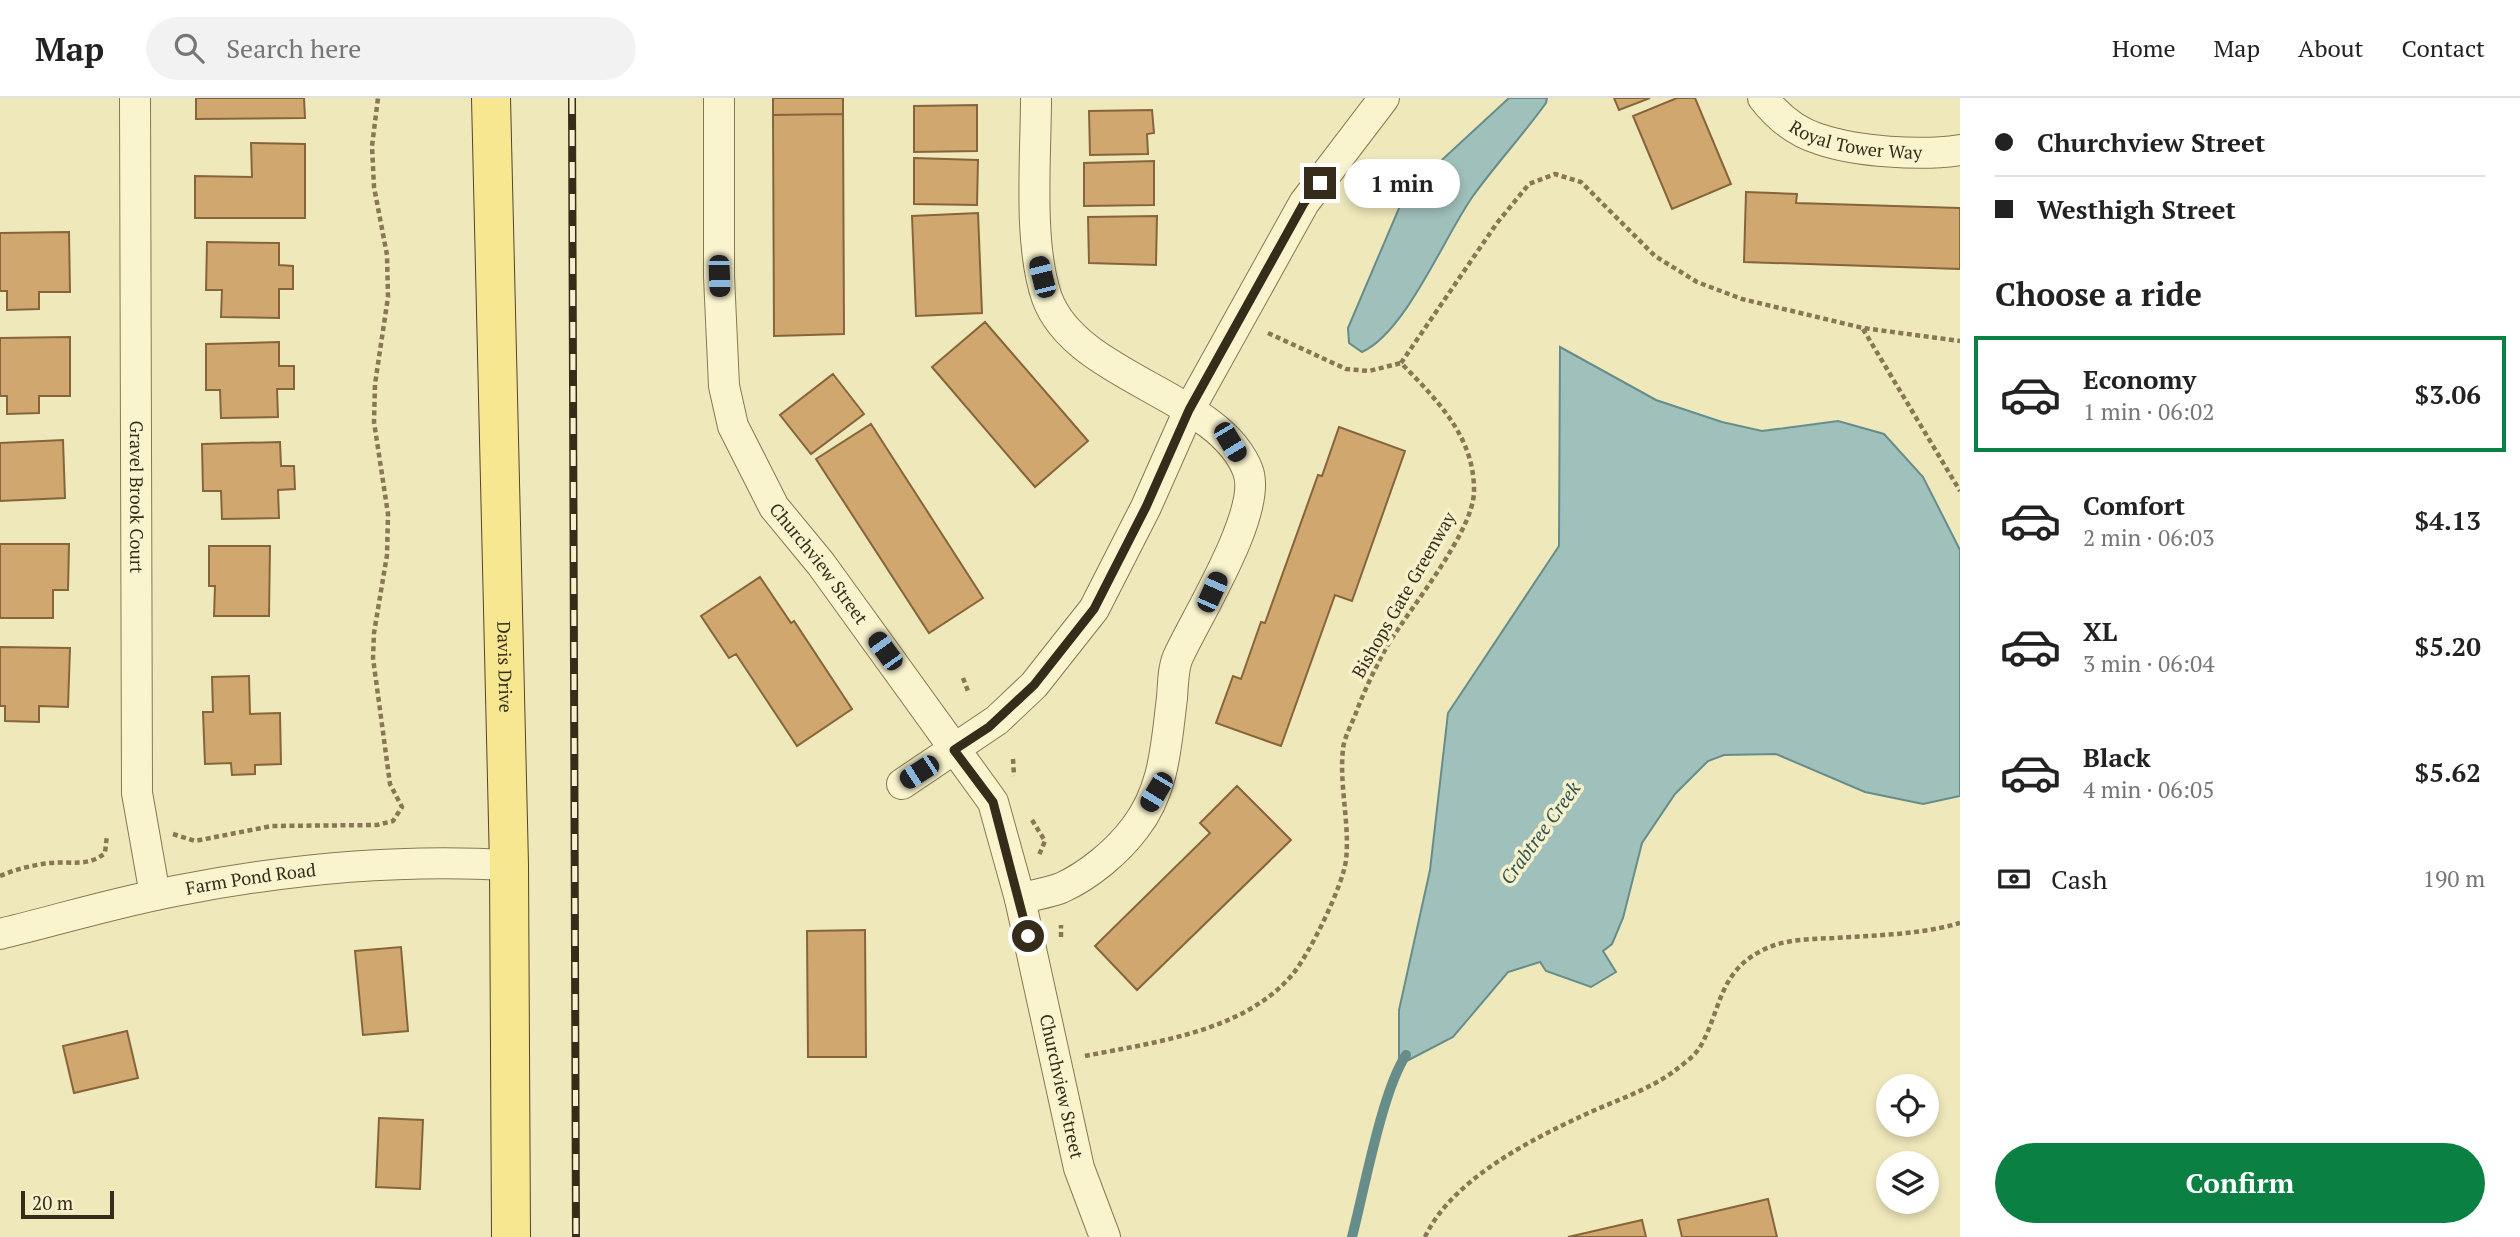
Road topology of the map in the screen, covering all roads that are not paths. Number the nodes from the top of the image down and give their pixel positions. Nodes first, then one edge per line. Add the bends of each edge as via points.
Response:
1 (135, 98) edge
2 (492, 98) edge
3 (719, 98) edge
4 (1036, 98) edge
5 (1384, 98) edge
6 (1763, 98) edge
7 (1960, 150) edge
8 (1189, 410) junction
9 (954, 750) junction
10 (902, 784) dead end
11 (509, 864) junction
12 (155, 895) junction
13 (1020, 899) junction
14 (0, 934) edge
15 (511, 1237) edge
16 (1105, 1237) edge

1 - 12 street, Gravel Brook Court via 138,793
2 - 11 main road, Davis Drive
3 - 9 street, Churchview Street via 719,276 724,386 733,426 774,507 821,564
4 - 8 street via 1037,255 1048,300 1070,336
5 - 8 street via 1304,203
6 - 7 street, Royal Tower Way via 1778,117 1818,139 1865,149
8 - 9 street via 1094,609 1034,685 989,727
8 - 13 street via 1230,442 1249,472 1248,511 1176,660 1166,759 1156,792 1135,828 1104,860 1062,888
9 - 10 street
9 - 13 street, Churchview Street via 993,802
11 - 12 street, Farm Pond Road via 362,868
11 - 15 main road, Davis Drive
12 - 14 street, Farm Pond Road
13 - 16 street, Churchview Street via 1079,1168

